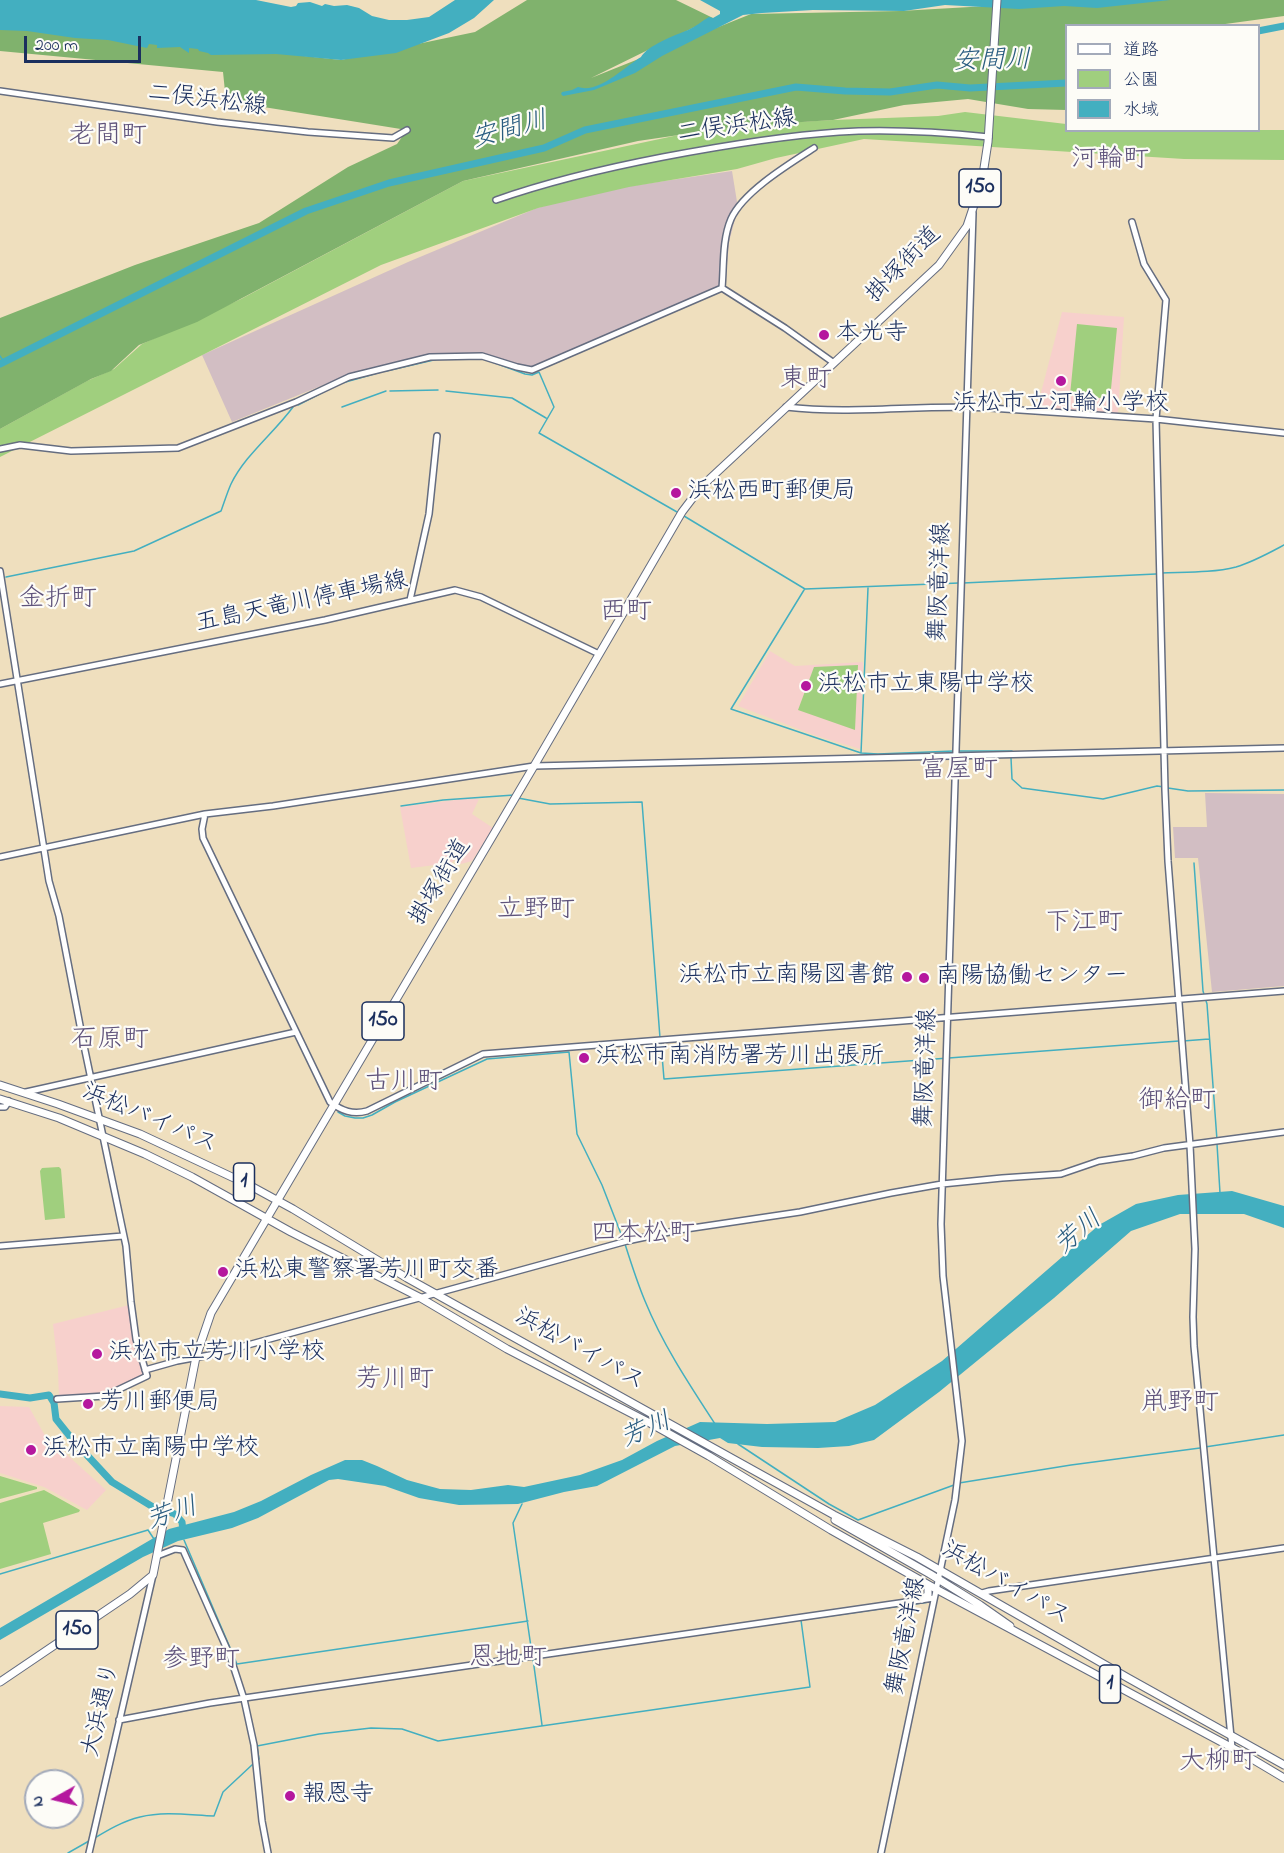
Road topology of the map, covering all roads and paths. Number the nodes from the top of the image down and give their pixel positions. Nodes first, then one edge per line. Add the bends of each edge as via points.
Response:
1 (997, 0) edge
2 (0, 91) edge
3 (408, 130) dead end
4 (989, 137) junction
5 (814, 148) dead end
6 (496, 200) dead end
7 (973, 211) junction
8 (1132, 222) dead end
9 (965, 229) junction
10 (971, 239) junction
11 (722, 288) junction
12 (834, 363) junction
13 (966, 406) junction
14 (786, 407) junction
15 (1156, 419) junction
16 (1284, 433) edge
17 (437, 436) dead end
18 (0, 449) edge
19 (0, 572) edge
20 (410, 600) junction
21 (599, 654) junction
22 (17, 680) junction
23 (0, 684) edge
24 (1284, 748) edge
25 (1164, 751) junction
26 (955, 756) junction
27 (534, 766) junction
28 (205, 814) junction
29 (43, 849) junction
30 (0, 857) edge
31 (1284, 991) edge
32 (1179, 999) junction
33 (947, 1017) junction
34 (297, 1032) junction
35 (90, 1078) junction
36 (0, 1085) edge
37 (25, 1092) junction
38 (0, 1099) edge
39 (9, 1101) junction
40 (333, 1105) junction
41 (0, 1107) edge
42 (99, 1119) junction
43 (1284, 1132) edge
44 (104, 1136) junction
45 (1190, 1145) junction
46 (942, 1184) junction
47 (277, 1201) junction
48 (267, 1218) junction
49 (123, 1236) junction
50 (0, 1246) edge
51 (435, 1293) junction
52 (418, 1297) junction
53 (196, 1357) junction
54 (145, 1370) junction
55 (57, 1399) dead end
56 (789, 1490) junction
57 (1284, 1548) edge
58 (157, 1555) junction
59 (1215, 1558) junction
60 (939, 1570) junction
61 (153, 1575) junction
62 (938, 1579) junction
63 (928, 1585) junction
64 (936, 1589) junction
65 (982, 1593) junction
66 (934, 1598) junction
67 (922, 1599) junction
68 (1018, 1634) junction
69 (0, 1682) edge
70 (244, 1698) junction
71 (119, 1720) junction
72 (1231, 1735) junction
73 (1232, 1748) junction
74 (1284, 1765) edge
75 (1284, 1778) edge
76 (89, 1853) edge
77 (268, 1853) edge
78 (881, 1853) edge

1 - 4 highway, 150
2 - 3 street, 二俣浜松線 via 285,130 393,138
4 - 6 street, 二俣浜松線 via 873,131 791,137 620,165
4 - 7 highway, 掛塚街道 / 150
5 - 11 street via 779,171 738,208 728,230
7 - 9 highway, 掛塚街道 / 150
7 - 10 street, 舞阪竜洋線
8 - 15 street via 1144,264 1166,300
9 - 10 street, 舞阪竜洋線
9 - 12 highway, 掛塚街道 / 150 via 939,265
10 - 13 street, 舞阪竜洋線
11 - 12 street
11 - 18 street via 532,370 482,356 430,357 349,377 178,448 71,451 20,445
12 - 14 highway, 掛塚街道 / 150
13 - 14 street via 854,411
13 - 15 street
13 - 26 street, 舞阪竜洋線
14 - 21 highway, 掛塚街道 / 150 via 701,488 681,513
15 - 16 street
15 - 25 street
17 - 20 street via 429,514
19 - 22 street
20 - 21 street, 五島天竜川停車場線 via 448,591 471,593
20 - 22 street, 五島天竜川停車場線
21 - 27 highway, 掛塚街道 / 150
22 - 23 street, 五島天竜川停車場線
22 - 29 street
24 - 25 street
25 - 26 street
25 - 32 street
26 - 27 street
26 - 33 street, 舞阪竜洋線
27 - 28 street
27 - 40 highway, 掛塚街道 / 150
28 - 29 street
28 - 34 street via 203,838
29 - 30 street
29 - 35 street
31 - 32 street
32 - 33 street
32 - 45 street
33 - 40 street via 483,1054 367,1111 348,1112
33 - 46 street, 舞阪竜洋線
34 - 35 street
34 - 40 street
35 - 37 street
35 - 42 street
36 - 37 highway, 浜松バイパス / 1
37 - 42 highway, 浜松バイパス / 1
38 - 39 highway, 浜松バイパス / 1
39 - 41 street
39 - 44 highway, 浜松バイパス / 1
40 - 47 highway, 掛塚街道 / 150
42 - 44 street
42 - 47 highway, 浜松バイパス / 1 via 192,1157
43 - 45 street
44 - 48 highway, 浜松バイパス / 1
44 - 49 street
45 - 46 street via 1099,1161 1061,1174
45 - 59 street via 1195,1249 1193,1317
46 - 51 street via 646,1237
46 - 60 street, 舞阪竜洋線 via 942,1258 962,1441 955,1500
47 - 48 highway, 掛塚街道 / 150
47 - 51 highway, 浜松バイパス / 1
48 - 52 highway, 浜松バイパス / 1
48 - 53 highway, 掛塚街道 / 150 via 211,1313
49 - 50 street
49 - 54 street via 135,1330
51 - 52 street
51 - 56 highway, 浜松バイパス / 1
52 - 53 street
52 - 63 highway, 浜松バイパス / 1 via 709,1456
53 - 54 street
53 - 58 highway, 掛塚街道 / 150
54 - 55 street via 147,1376 105,1396
56 - 60 highway, 浜松バイパス / 1
56 - 62 highway
57 - 59 street
58 - 61 highway, 掛塚街道 / 150
58 - 70 street via 183,1550 230,1656
59 - 65 street
59 - 72 street
60 - 62 street, 舞阪竜洋線
60 - 65 highway, 浜松バイパス / 1
61 - 69 highway, 150
61 - 71 street, 大浜通り
62 - 64 street, 舞阪竜洋線
62 - 68 highway, 1
63 - 64 highway, 浜松バイパス / 1
63 - 67 highway via 928,1595
64 - 66 street, 舞阪竜洋線
64 - 68 highway, 浜松バイパス / 1
65 - 72 highway, 浜松バイパス / 1
66 - 67 street
66 - 78 street, 舞阪竜洋線
67 - 70 street
68 - 73 highway, 浜松バイパス / 1
70 - 71 street
70 - 77 street
71 - 76 street, 大浜通り
72 - 73 street
72 - 74 highway, 浜松バイパス / 1
73 - 75 highway, 浜松バイパス / 1

